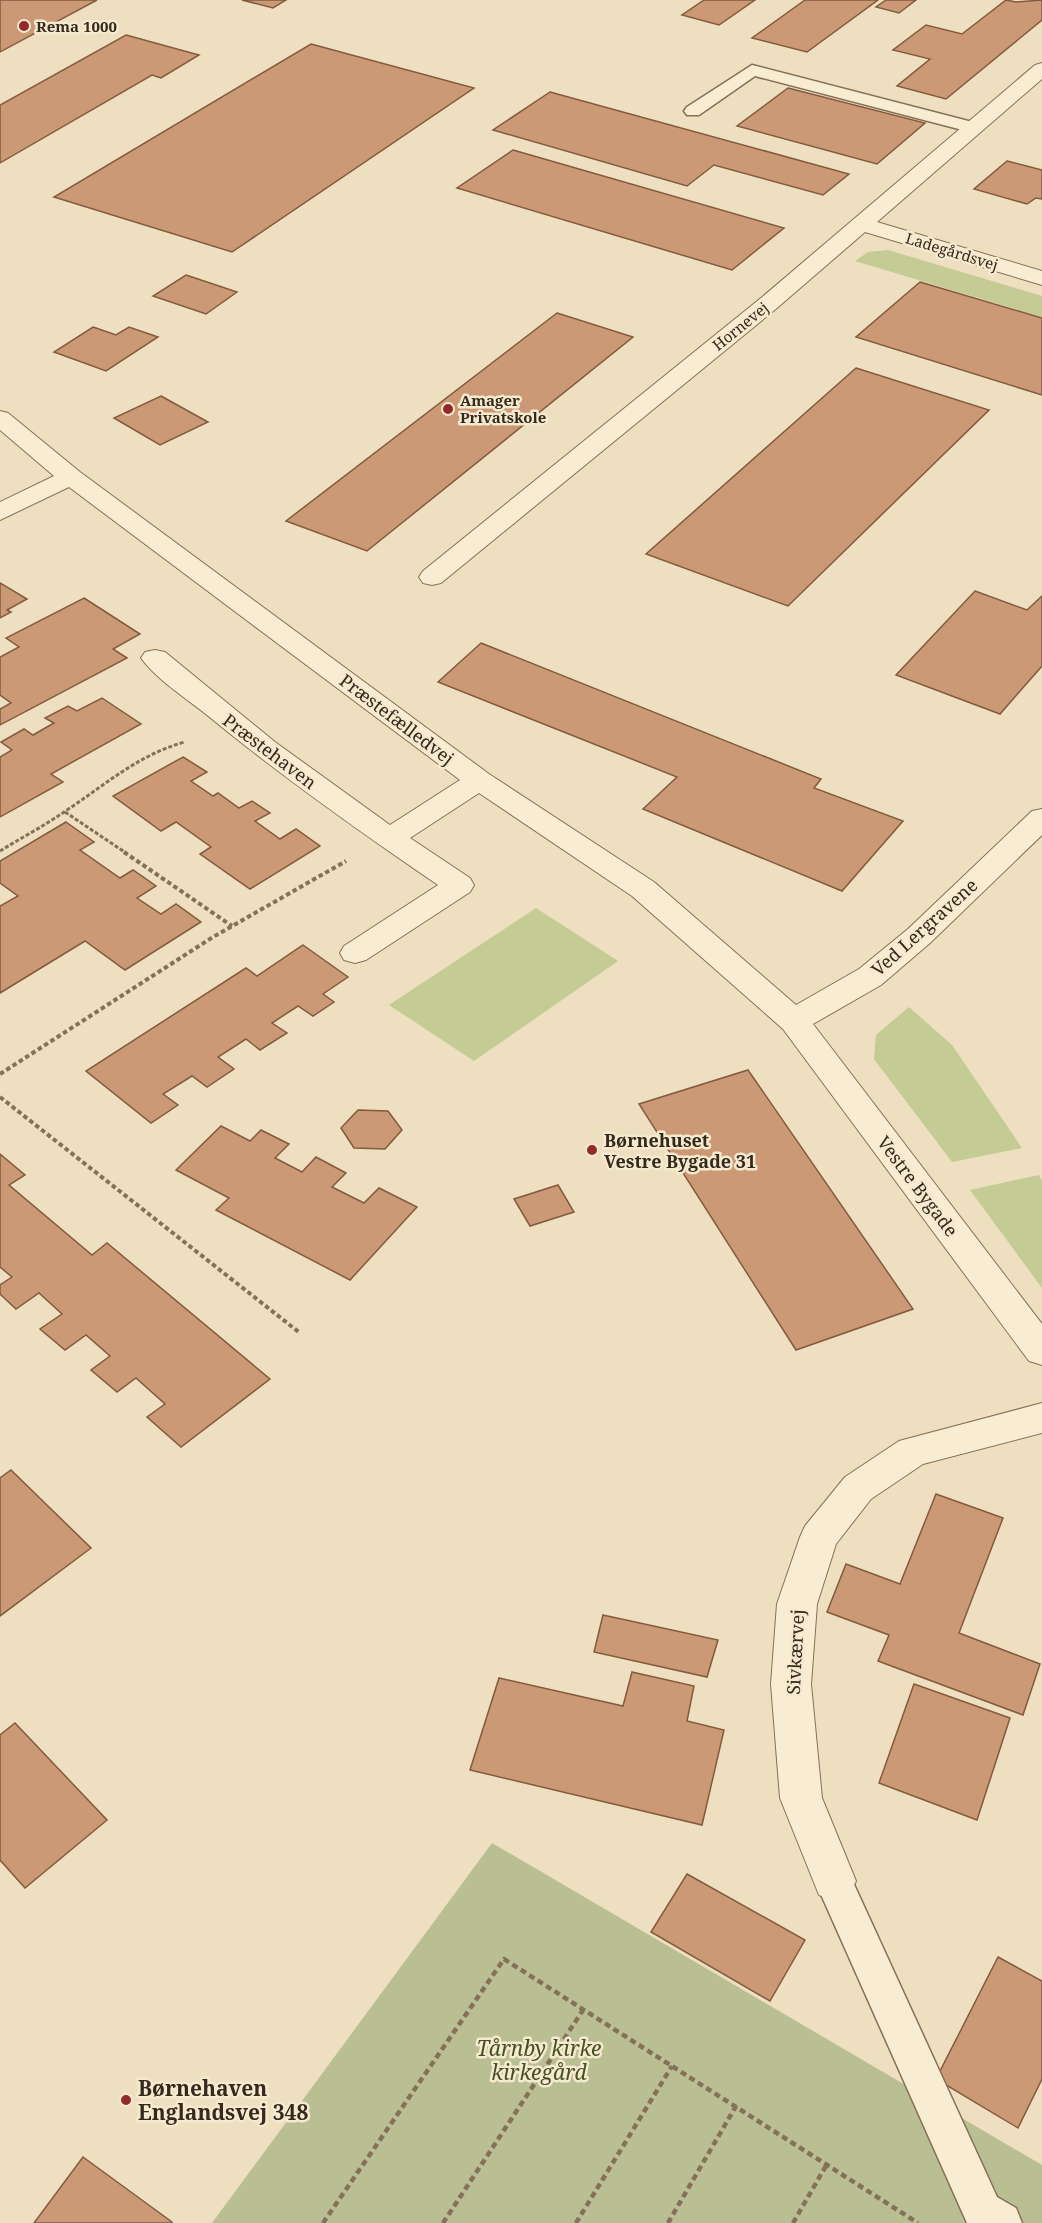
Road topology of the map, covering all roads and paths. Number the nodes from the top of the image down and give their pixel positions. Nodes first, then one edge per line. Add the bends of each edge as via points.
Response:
1 (1042, 69) edge
2 (693, 111) dead end
3 (974, 128) junction
4 (862, 225) junction
5 (1042, 278) edge
6 (0, 418) edge
7 (71, 477) junction
8 (0, 513) edge
9 (432, 577) dead end
10 (155, 658) dead end
11 (235, 727) junction
12 (479, 780) junction
13 (65, 812) junction
14 (1042, 818) edge
15 (389, 839) junction
16 (0, 851) edge
17 (232, 926) junction
18 (355, 952) dead end
19 (794, 1020) junction
20 (0, 1074) edge
21 (0, 1097) edge
22 (300, 1333) dead end
23 (1042, 1351) edge
24 (1042, 1418) edge
25 (834, 1881) joint
26 (583, 2010) junction
27 (672, 2066) junction
28 (736, 2106) junction
29 (826, 2164) junction
30 (322, 2223) edge
31 (443, 2223) edge
32 (576, 2223) edge
33 (668, 2223) edge
34 (793, 2223) edge
35 (918, 2223) edge
36 (1001, 2223) edge

1 - 3 street, Hornevej
2 - 3 lane via 752,70
3 - 4 street, Hornevej
4 - 5 street, Ladegårdsvej
4 - 9 street, Hornevej
6 - 7 street, Præstefælledvej
7 - 8 street
7 - 12 street, Præstefælledvej
10 - 11 street, Præstehaven
11 - 13 path via 168,747 105,781
11 - 15 street, Præstehaven
12 - 15 street
12 - 19 street, Præstefælledvej via 643,890
13 - 16 path
13 - 17 path
14 - 19 street, Ved Lergravene via 919,936 870,976
15 - 17 path via 303,883
15 - 18 street, Præstehaven via 459,885
17 - 20 path
19 - 23 street, Vestre Bygade
21 - 22 path
24 - 25 street, Sivkærvej via 912,1452 858,1488 819,1537 797,1604 791,1684 801,1798
25 - 36 lane via 983,2211
26 - 27 path
26 - 30 path via 504,1959
26 - 31 path
27 - 28 path
27 - 32 path
28 - 29 path
28 - 33 path
29 - 34 path
29 - 35 path

